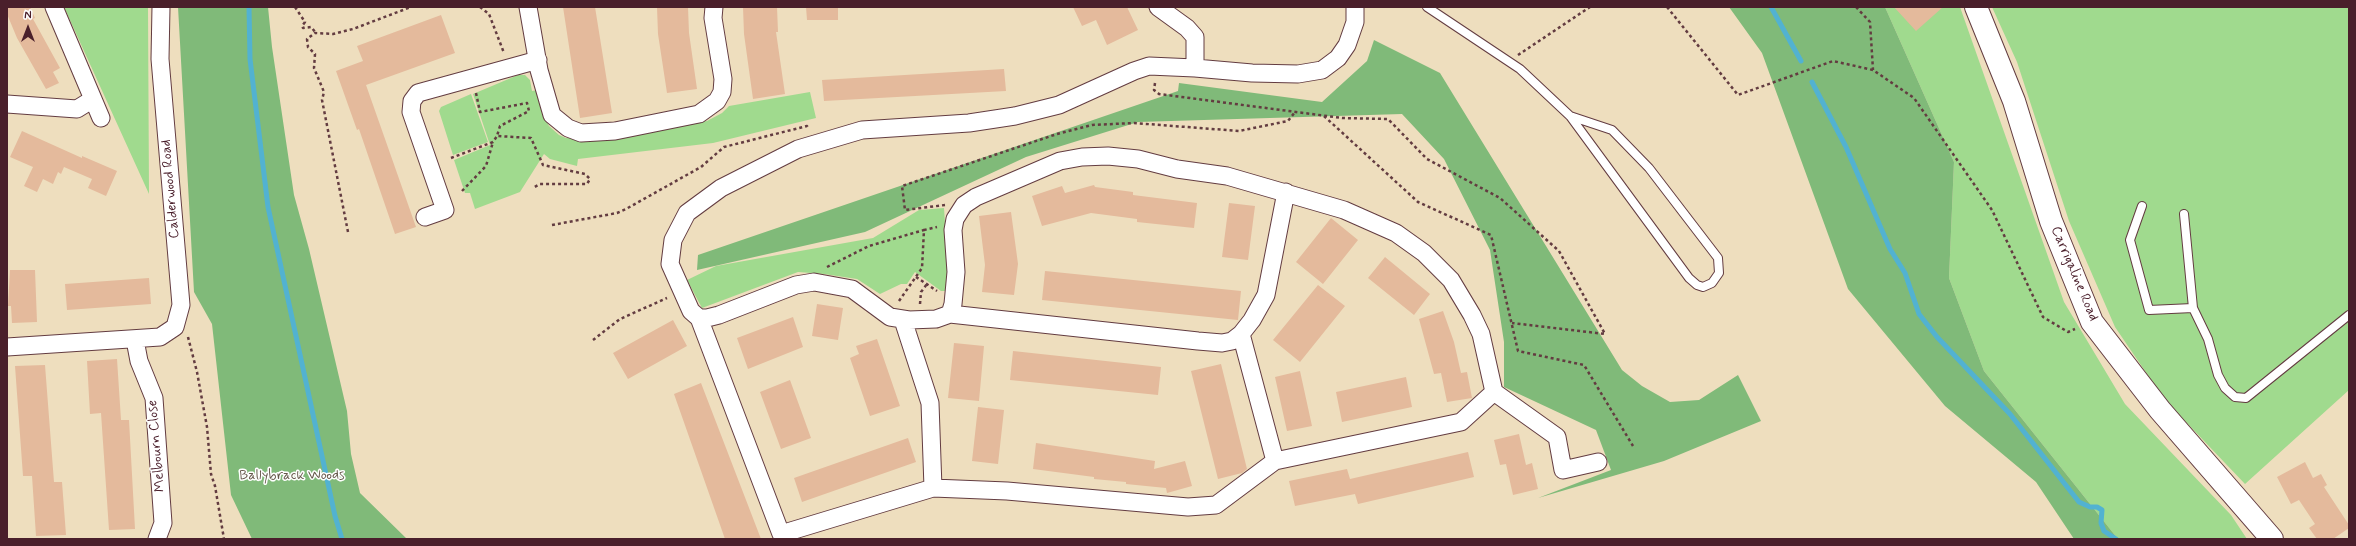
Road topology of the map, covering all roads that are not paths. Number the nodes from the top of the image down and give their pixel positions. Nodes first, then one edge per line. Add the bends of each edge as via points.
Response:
1 (54, 7) edge
2 (161, 7) edge
3 (528, 7) edge
4 (714, 7) edge
5 (1158, 7) edge
6 (1355, 7) edge
7 (1427, 7) edge
8 (1976, 7) edge
9 (538, 60) junction
10 (1195, 68) junction
11 (93, 99) junction
12 (7, 104) edge
13 (1570, 116) junction
14 (101, 118) dead end
15 (1286, 192) junction
16 (2142, 206) dead end
17 (2184, 214) dead end
18 (425, 217) dead end
19 (2193, 308) junction
20 (899, 314) junction
21 (950, 314) junction
22 (2349, 315) edge
23 (699, 318) junction
24 (1241, 334) junction
25 (135, 340) junction
26 (7, 347) edge
27 (1494, 392) junction
28 (1275, 461) junction
29 (1598, 462) dead end
30 (933, 488) junction
31 (157, 539) edge
32 (2272, 539) edge

1 - 11 street
2 - 25 street, Calderwood Road via 160,59 181,305 175,327 160,337
3 - 9 street
4 - 9 street via 713,18 723,79 722,92 717,101 699,114 615,131 581,133 568,128 552,115
5 - 10 street via 1195,37
6 - 10 street via 1355,22 1347,45 1338,58 1322,70 1298,74
7 - 13 lane via 1520,69
8 - 32 main road, Carrigaline Road via 2014,101 2051,221 2092,322 2160,410
9 - 18 street via 418,93 412,101 411,112 445,210
10 - 23 street via 1149,66 1059,105 1015,116 969,123 862,130 798,149 721,188 687,213 673,240 670,264 691,311
11 - 12 street via 77,109
11 - 14 street
13 - 13 lane via 1689,278 1704,287 1712,283 1718,273 1718,258 1649,168 1612,130
15 - 21 street via 1227,176 1177,169 1138,158 1082,157 1060,161 976,197 958,213 953,230 956,272
15 - 24 street via 1266,295 1260,309
15 - 27 street via 1344,210 1396,233 1424,253 1451,280 1472,315 1481,334
16 - 19 lane via 2130,240 2149,310
17 - 19 lane
19 - 22 lane via 2204,328 2218,375 2225,388 2236,397 2246,398
20 - 21 street via 936,319
20 - 23 street via 890,316 852,289 814,282 796,285 719,315
20 - 30 street via 930,403
21 - 24 street via 1222,343 1232,341
23 - 30 street via 781,534
24 - 28 street
25 - 26 street
25 - 31 street, Melbourn Close via 139,361 154,398 163,523
27 - 28 street via 1461,422
27 - 29 street via 1557,437 1563,470
28 - 30 street via 1216,505 1188,507 1007,491

